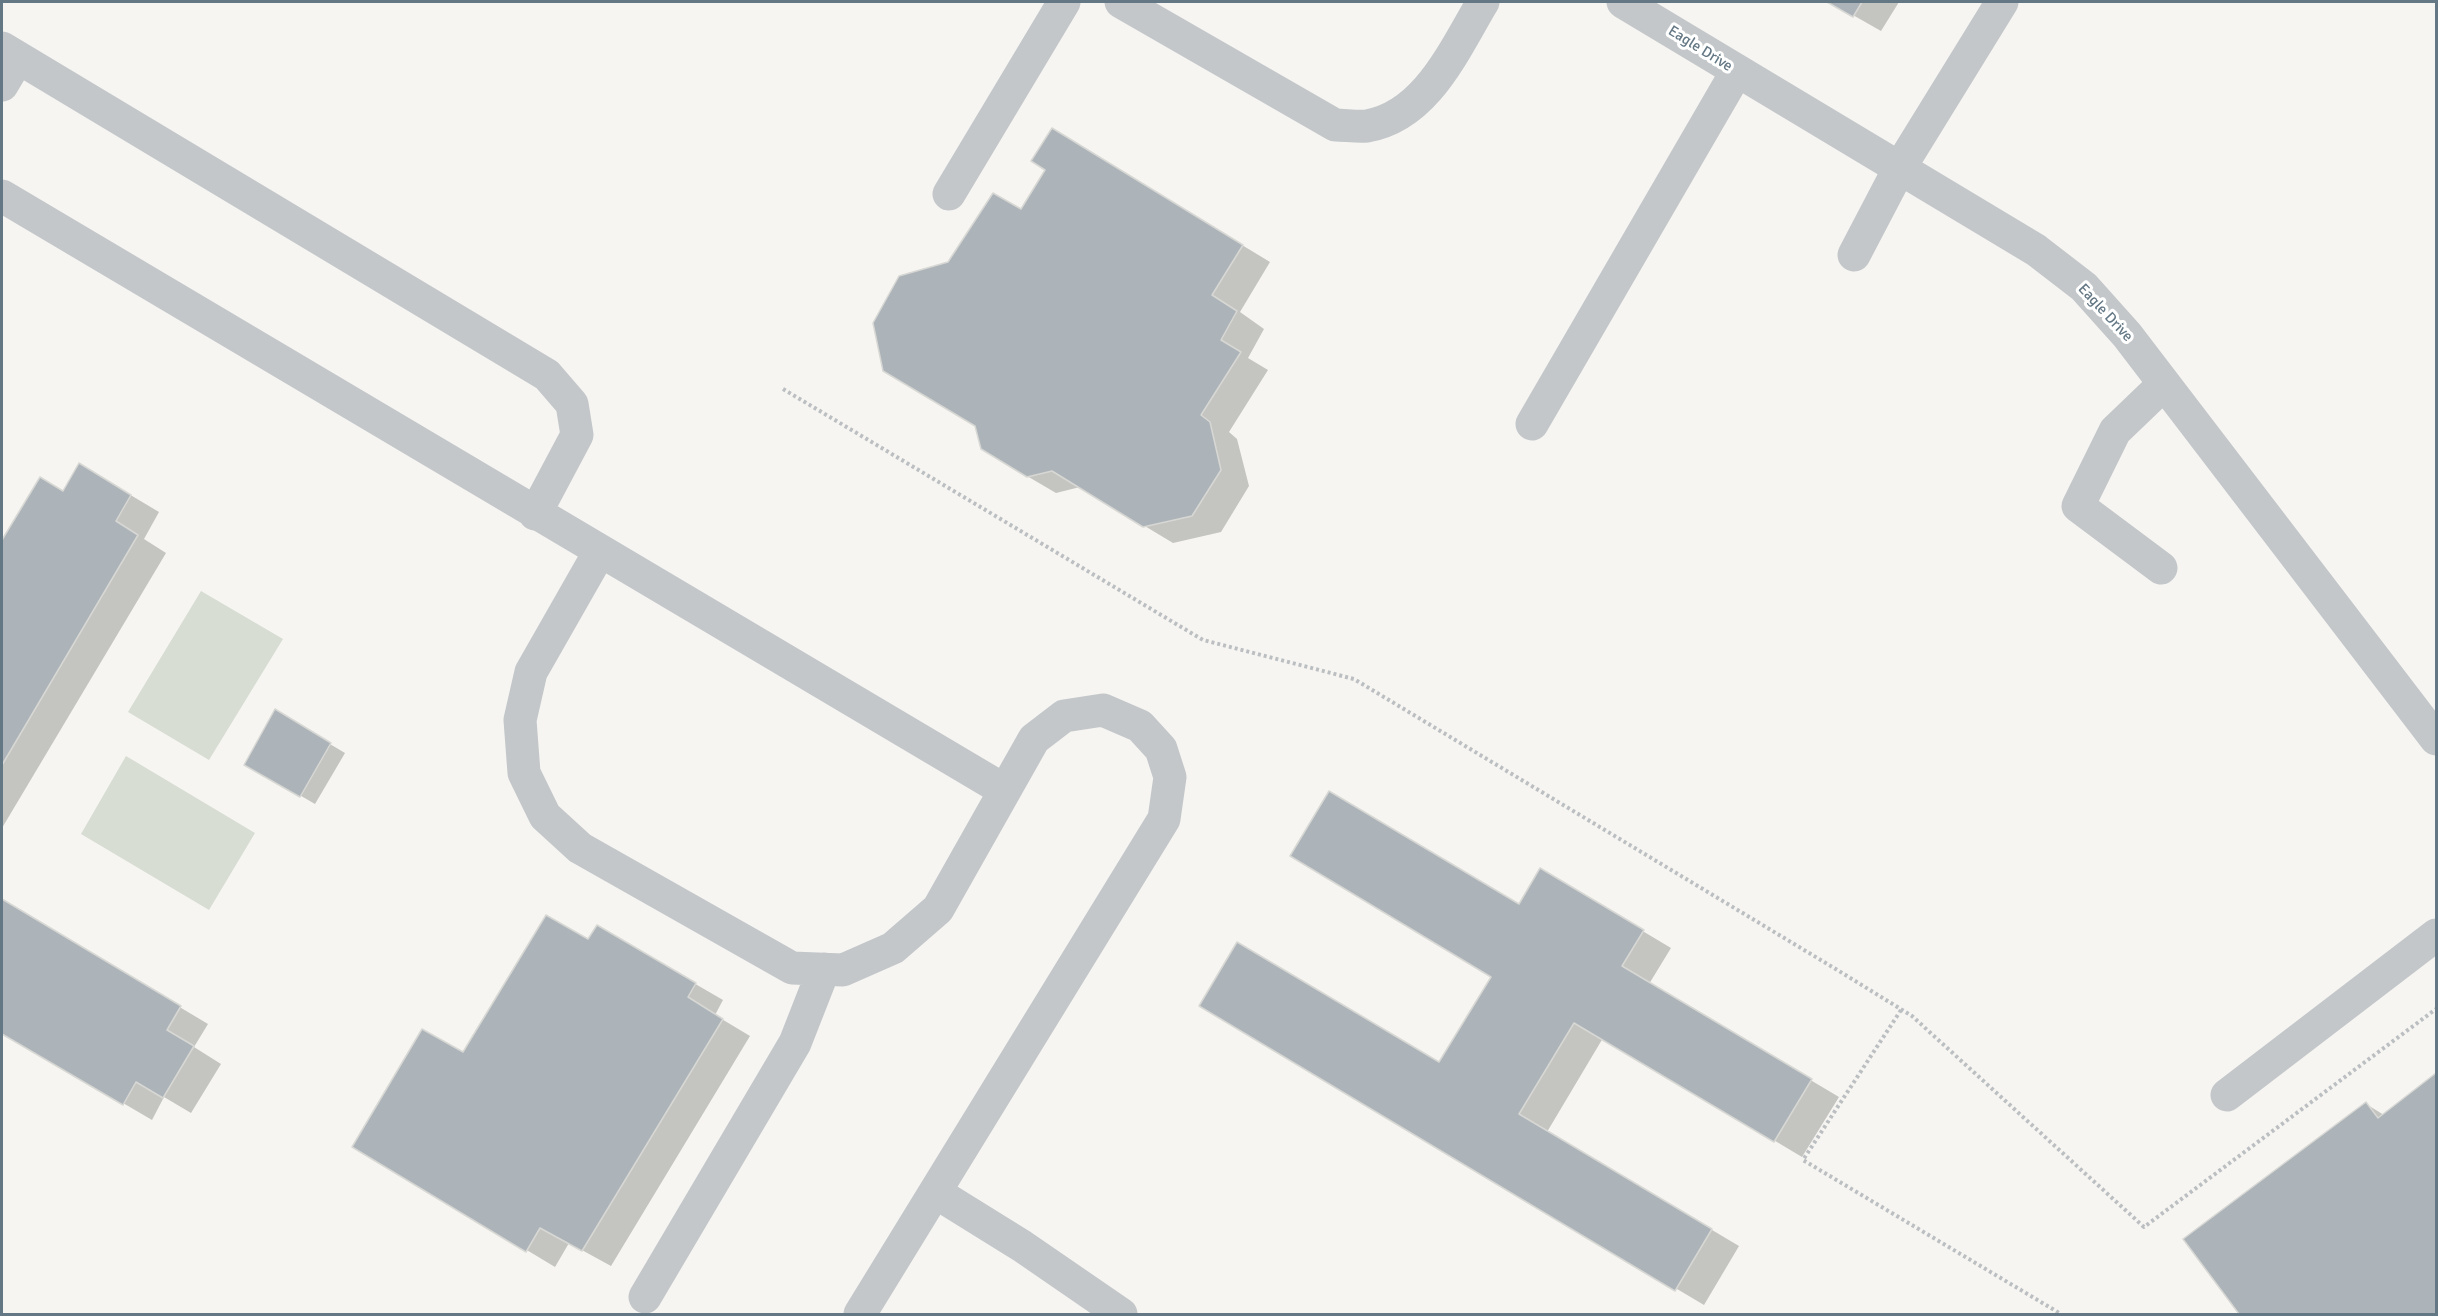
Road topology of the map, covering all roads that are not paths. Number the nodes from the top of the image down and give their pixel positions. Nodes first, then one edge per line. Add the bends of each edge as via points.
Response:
1 (1064, 2) edge
2 (1483, 2) edge
3 (1623, 2) edge
4 (2002, 2) edge
5 (1136, 5) edge
6 (7, 64) edge
7 (1737, 71) junction
8 (1899, 169) junction
9 (949, 194) dead end
10 (2, 196) edge
11 (1854, 255) dead end
12 (2164, 384) junction
13 (1532, 424) dead end
14 (535, 513) junction
15 (600, 551) junction
16 (2161, 568) dead end
17 (2436, 739) edge
18 (1004, 790) junction
19 (2436, 935) edge
20 (824, 969) junction
21 (2227, 1095) dead end
22 (935, 1192) junction
23 (645, 1297) dead end
24 (860, 1314) edge
25 (1121, 1314) edge

1 - 9 street
2 - 5 street via 1423,96 1399,114 1367,126 1335,125
3 - 7 street, Eagle Drive
4 - 8 street
6 - 14 street via 547,375 572,404 577,435
7 - 8 street, Eagle Drive
7 - 13 street
8 - 11 street
8 - 12 street, Eagle Drive via 2036,250 2084,287
10 - 14 street
12 - 16 street via 2115,431 2078,506
12 - 17 street, Eagle Drive
14 - 15 street
15 - 18 street
15 - 20 street via 531,672 520,720 524,773 545,816 580,848 792,968
18 - 20 street via 938,909 893,948 843,970
18 - 22 street via 1034,739 1064,716 1103,710 1140,726 1161,749 1170,777 1164,819
19 - 21 street
20 - 23 street via 795,1042
22 - 24 street
22 - 25 street

